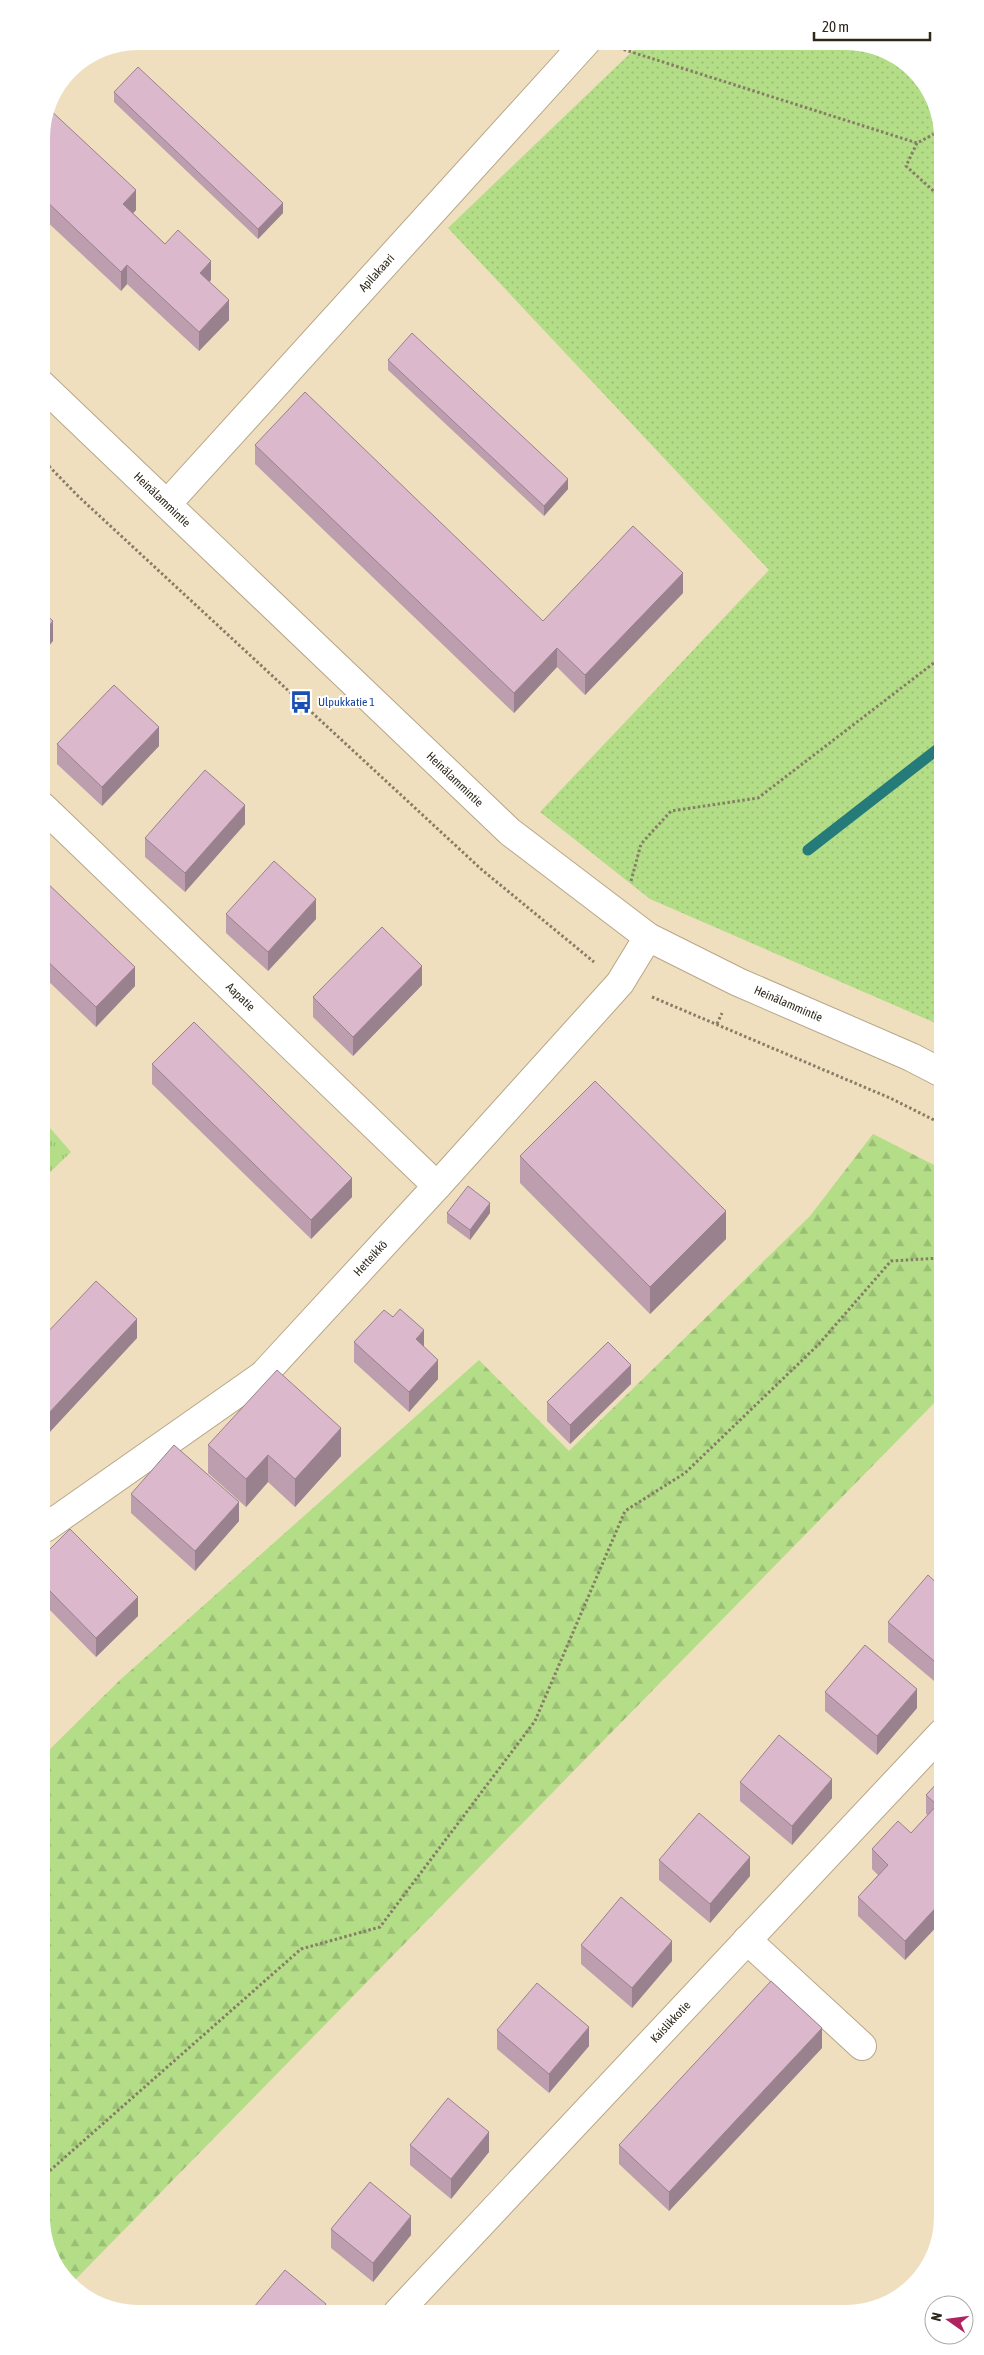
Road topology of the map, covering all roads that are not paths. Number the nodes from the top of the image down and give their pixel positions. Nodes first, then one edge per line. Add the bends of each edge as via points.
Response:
1 (579, 50) edge
2 (50, 393) edge
3 (167, 504) junction
4 (50, 814) edge
5 (648, 937) junction
6 (934, 1069) edge
7 (438, 1186) junction
8 (50, 1524) edge
9 (934, 1741) edge
10 (747, 1940) junction
11 (862, 2046) dead end
12 (405, 2305) edge

1 - 3 street, Apilakaari
2 - 3 street, Heinälammintie
3 - 5 street, Heinälammintie via 510,832
4 - 7 street, Aapatie
5 - 6 street, Heinälammintie via 738,982
5 - 7 street, Hetteikkö via 620,983
7 - 8 street, Hetteikkö via 263,1375
9 - 10 street, Kaislikkotie
10 - 11 street
10 - 12 street, Kaislikkotie

